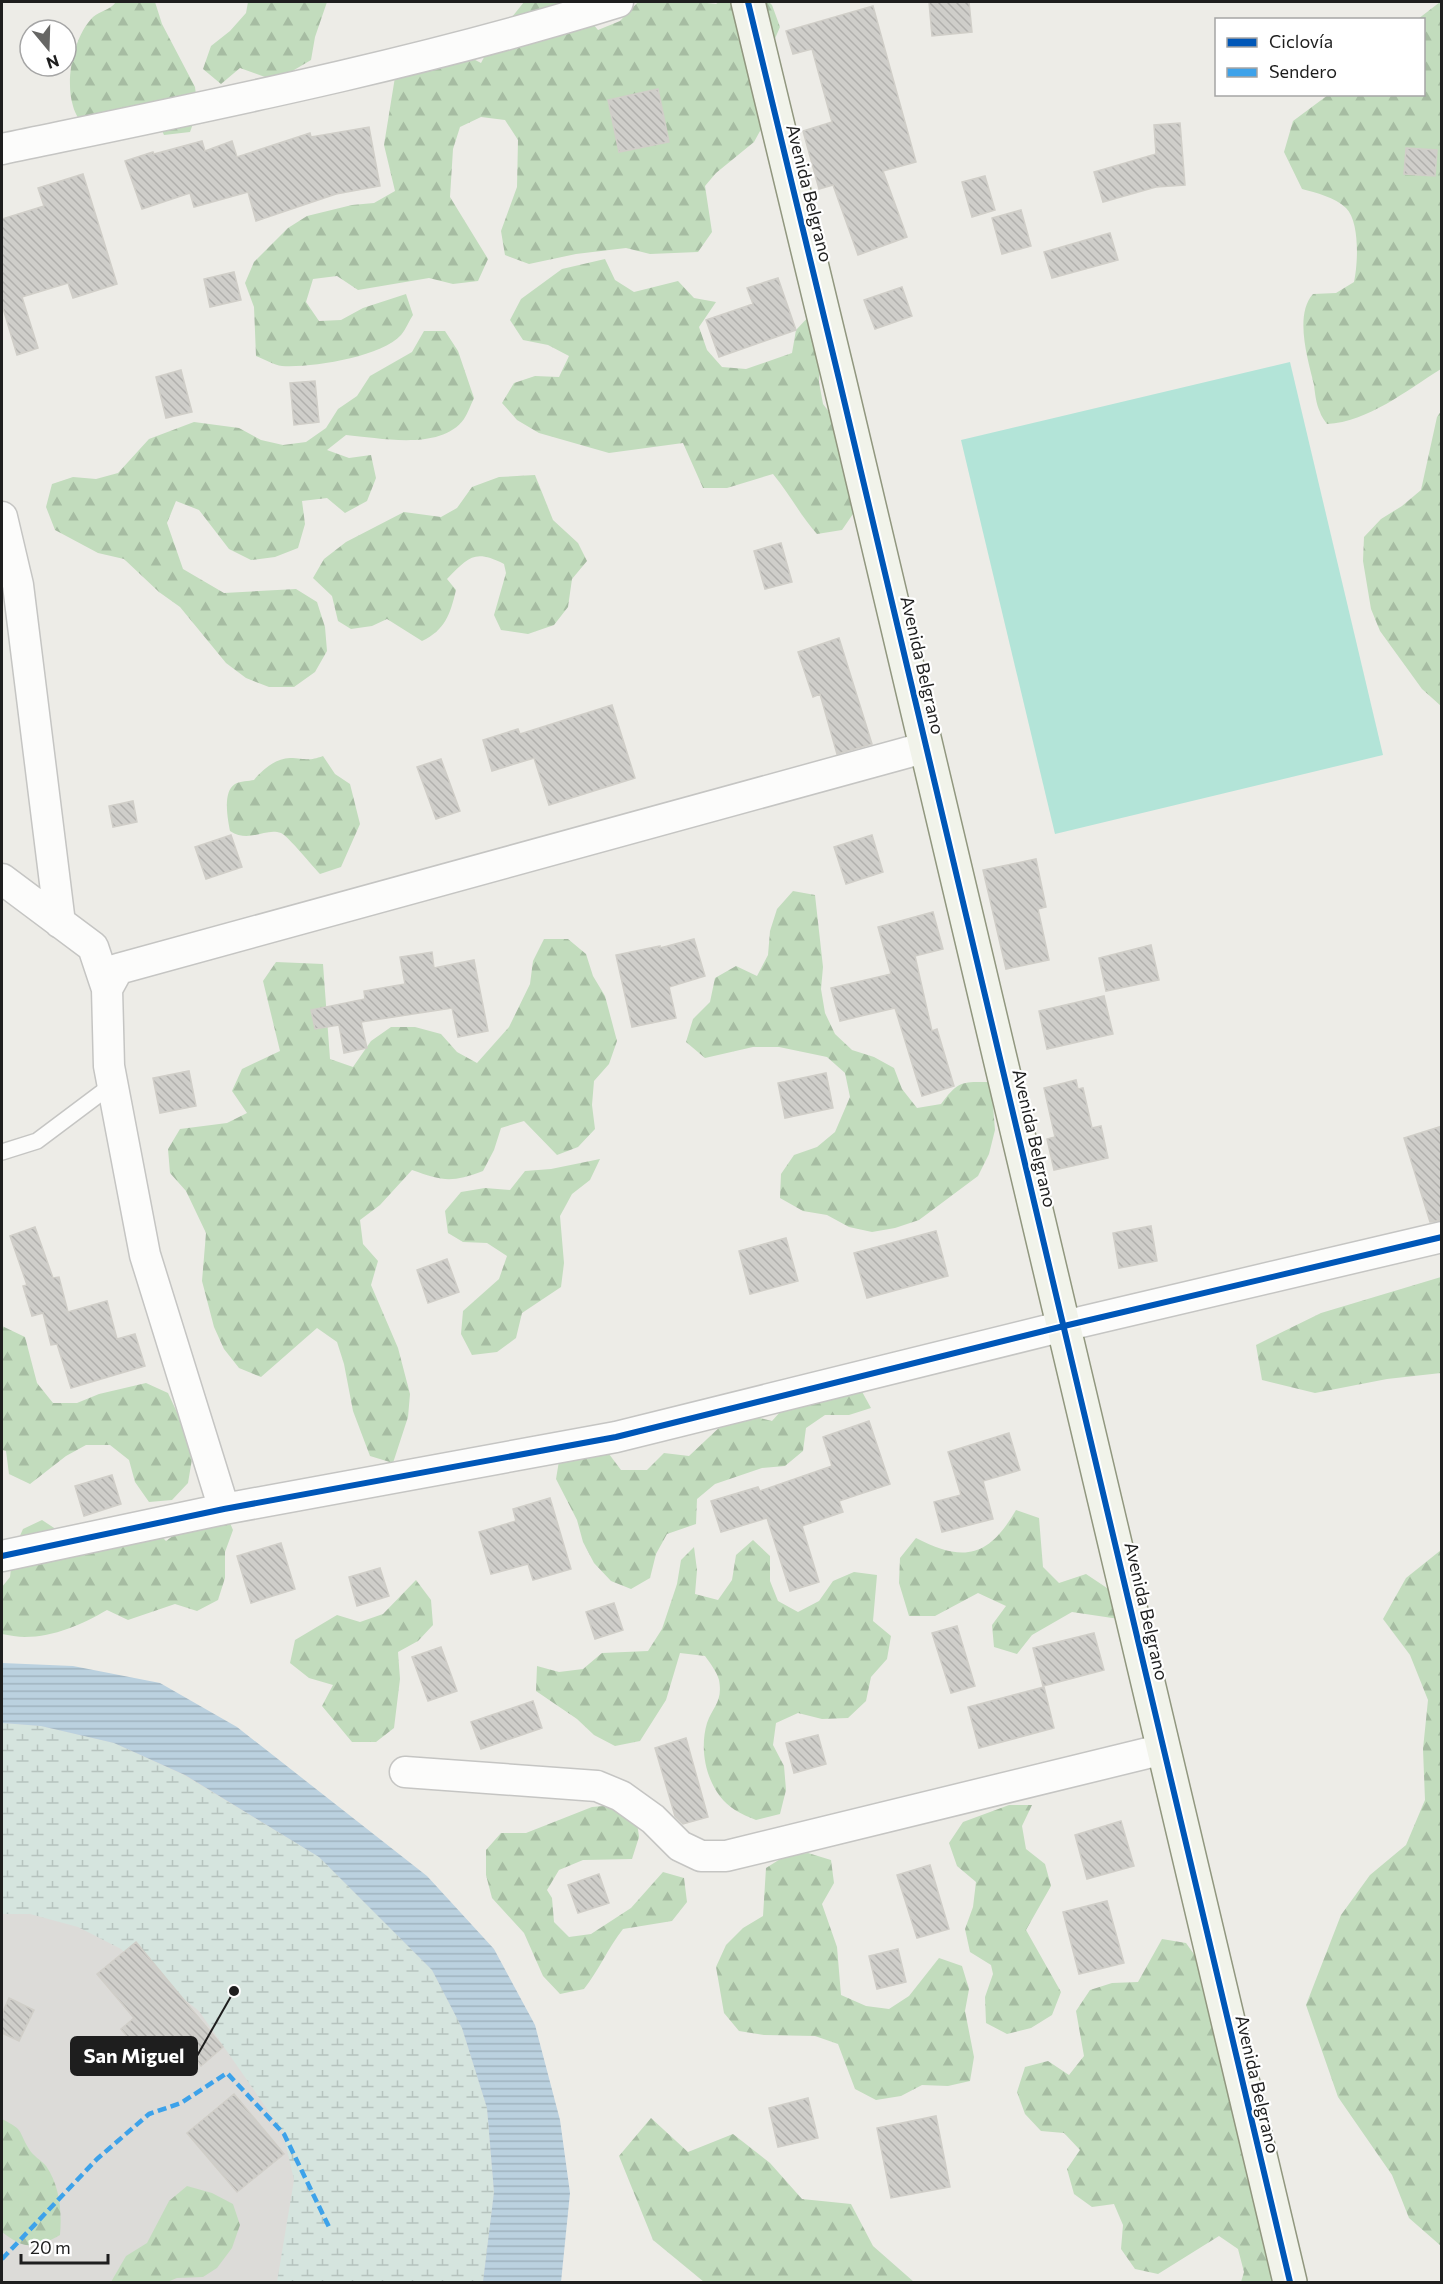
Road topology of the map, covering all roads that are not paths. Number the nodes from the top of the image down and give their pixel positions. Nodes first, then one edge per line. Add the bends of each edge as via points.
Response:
1 (618, 2) edge
2 (748, 2) edge
3 (2, 149) edge
4 (2, 517) edge
5 (927, 747) junction
6 (2, 879) edge
7 (60, 923) junction
8 (107, 989) junction
9 (112, 1084) junction
10 (2, 1152) edge
11 (1442, 1237) edge
12 (1064, 1326) junction
13 (224, 1509) junction
14 (2, 1556) edge
15 (1164, 1749) junction
16 (405, 1772) dead end
17 (1290, 2283) edge

1 - 3 street via 551,23 299,87
2 - 5 street, Avenida Belgrano
4 - 7 street via 18,585
5 - 8 street via 118,969
5 - 12 street, Avenida Belgrano
6 - 7 street
7 - 8 street via 93,947
8 - 9 street
9 - 10 lane via 37,1141
9 - 13 street via 145,1255
11 - 12 street
12 - 13 street via 616,1437
12 - 15 street, Avenida Belgrano
13 - 14 street
15 - 16 street via 726,1856 701,1856 680,1846 621,1796 597,1786
15 - 17 street, Avenida Belgrano

